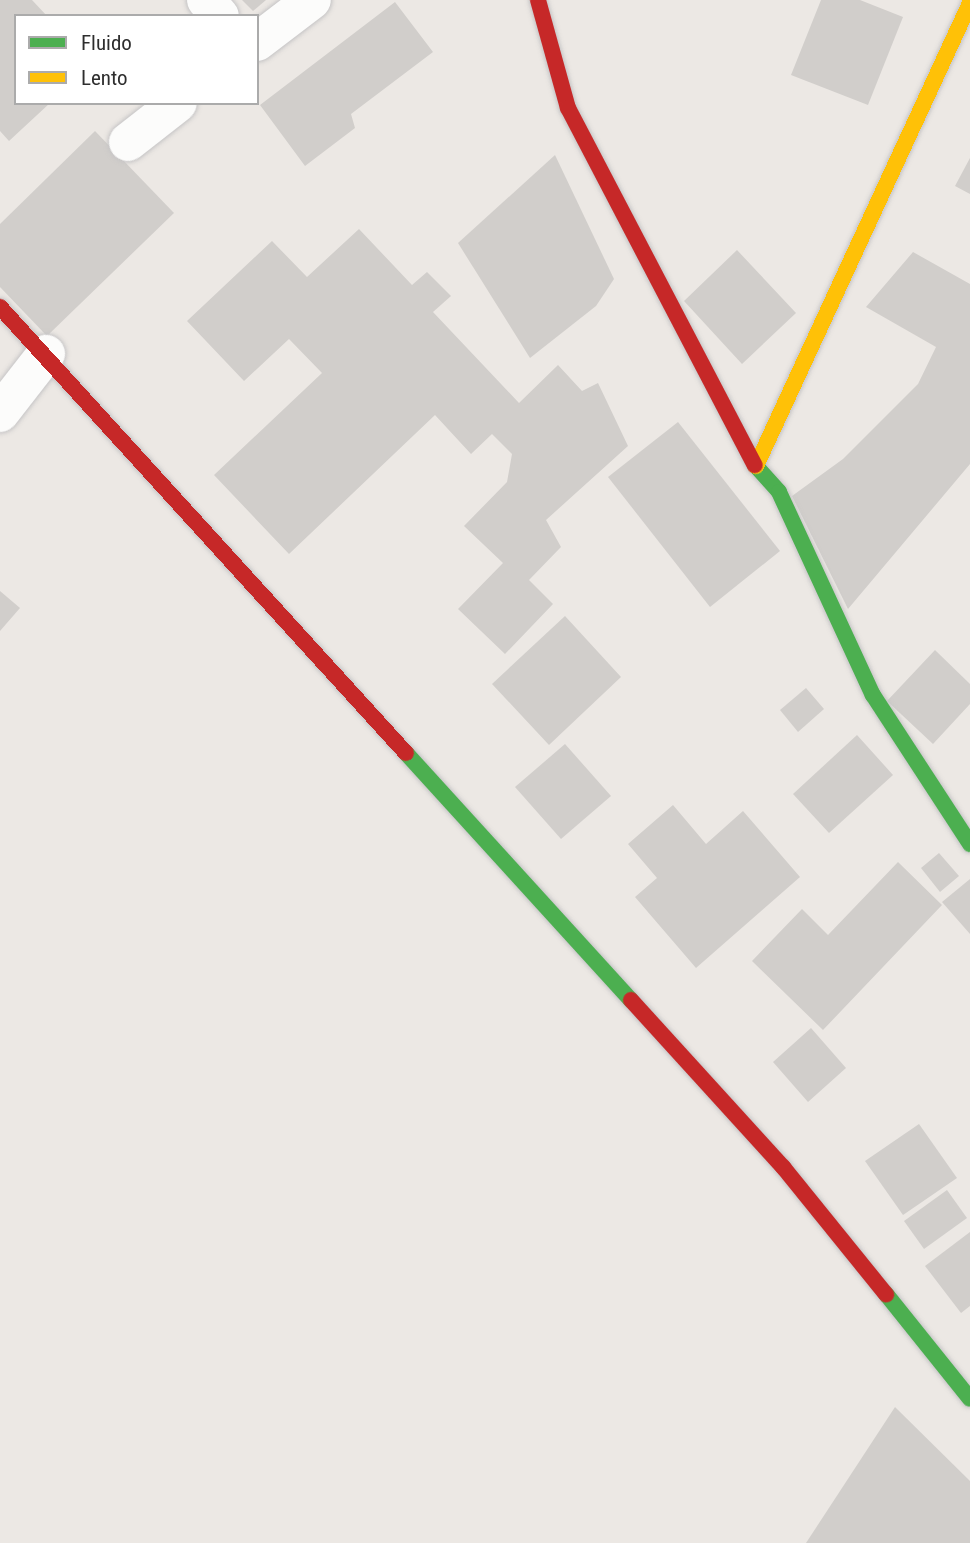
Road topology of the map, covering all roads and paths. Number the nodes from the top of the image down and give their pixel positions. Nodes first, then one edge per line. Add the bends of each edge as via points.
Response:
1 (206, 0) edge
2 (312, 0) edge
3 (538, 0) edge
4 (970, 3) edge
5 (218, 14) edge
6 (259, 40) edge
7 (175, 105) edge
8 (128, 142) dead end
9 (0, 307) edge
10 (46, 354) junction
11 (0, 413) edge
12 (756, 466) junction
13 (970, 844) edge
14 (970, 1399) edge

1 - 5 street
2 - 6 street
3 - 12 street via 568,107
4 - 12 street
7 - 8 street
9 - 10 street
10 - 11 street
10 - 14 street via 783,1167
12 - 13 street via 779,492 873,695

